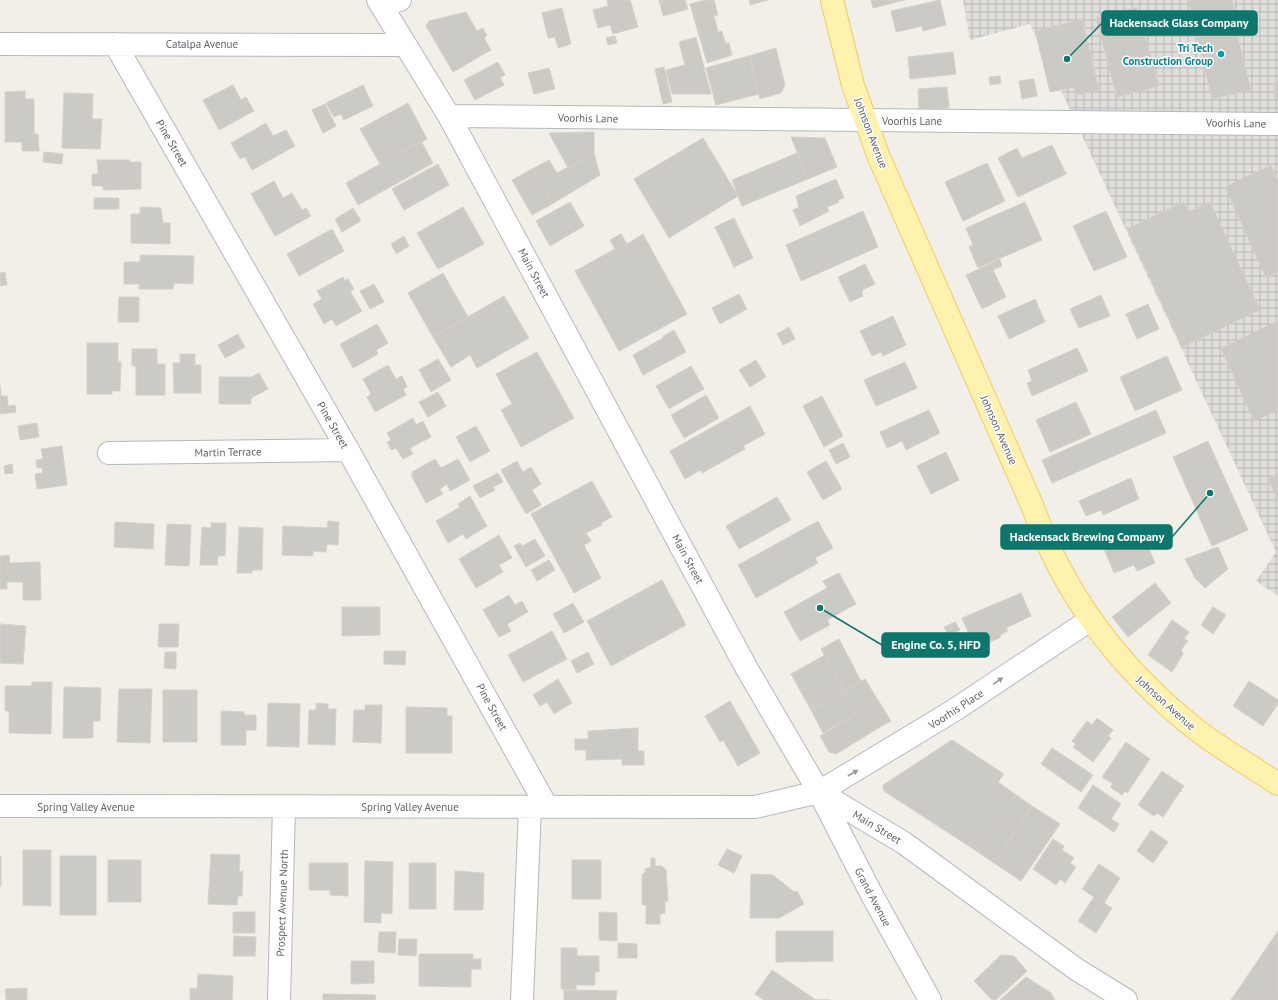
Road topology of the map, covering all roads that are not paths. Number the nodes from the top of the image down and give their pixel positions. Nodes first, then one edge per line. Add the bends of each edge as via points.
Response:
1 (832, 0) edge
2 (386, 2) edge
3 (0, 44) edge
4 (115, 44) junction
5 (404, 45) junction
6 (450, 116) junction
7 (866, 120) junction
8 (1278, 124) edge
9 (348, 450) junction
10 (109, 454) dead end
11 (1090, 620) junction
12 (1278, 784) edge
13 (819, 792) junction
14 (0, 806) edge
15 (284, 807) junction
16 (539, 807) junction
17 (279, 1000) edge
18 (522, 1000) edge
19 (930, 1000) edge
20 (1126, 1000) edge

1 - 7 main road, Johnson Avenue via 853,85
2 - 5 street, Main Street
3 - 4 street, Catalpa Avenue
4 - 5 street, Catalpa Avenue
4 - 9 street, Pine Street
5 - 6 street, Main Street
6 - 7 street, Voorhis Lane
6 - 13 street, Main Street via 747,669
7 - 8 street, Voorhis Lane
7 - 11 main road, Johnson Avenue via 878,155 1043,535 1064,579
9 - 10 street, Martin Terrace
9 - 16 street, Pine Street
11 - 12 main road, Johnson Avenue via 1123,662 1157,697 1194,728
13 -> 11 street, Voorhis Place via 953,711
13 - 16 street, Spring Valley Avenue via 755,808
13 - 19 street, Grand Avenue
13 - 20 street, Main Street via 904,843 1076,969
14 - 15 street, Spring Valley Avenue
15 - 16 street, Spring Valley Avenue
15 - 17 street, Prospect Avenue North
16 - 18 street

